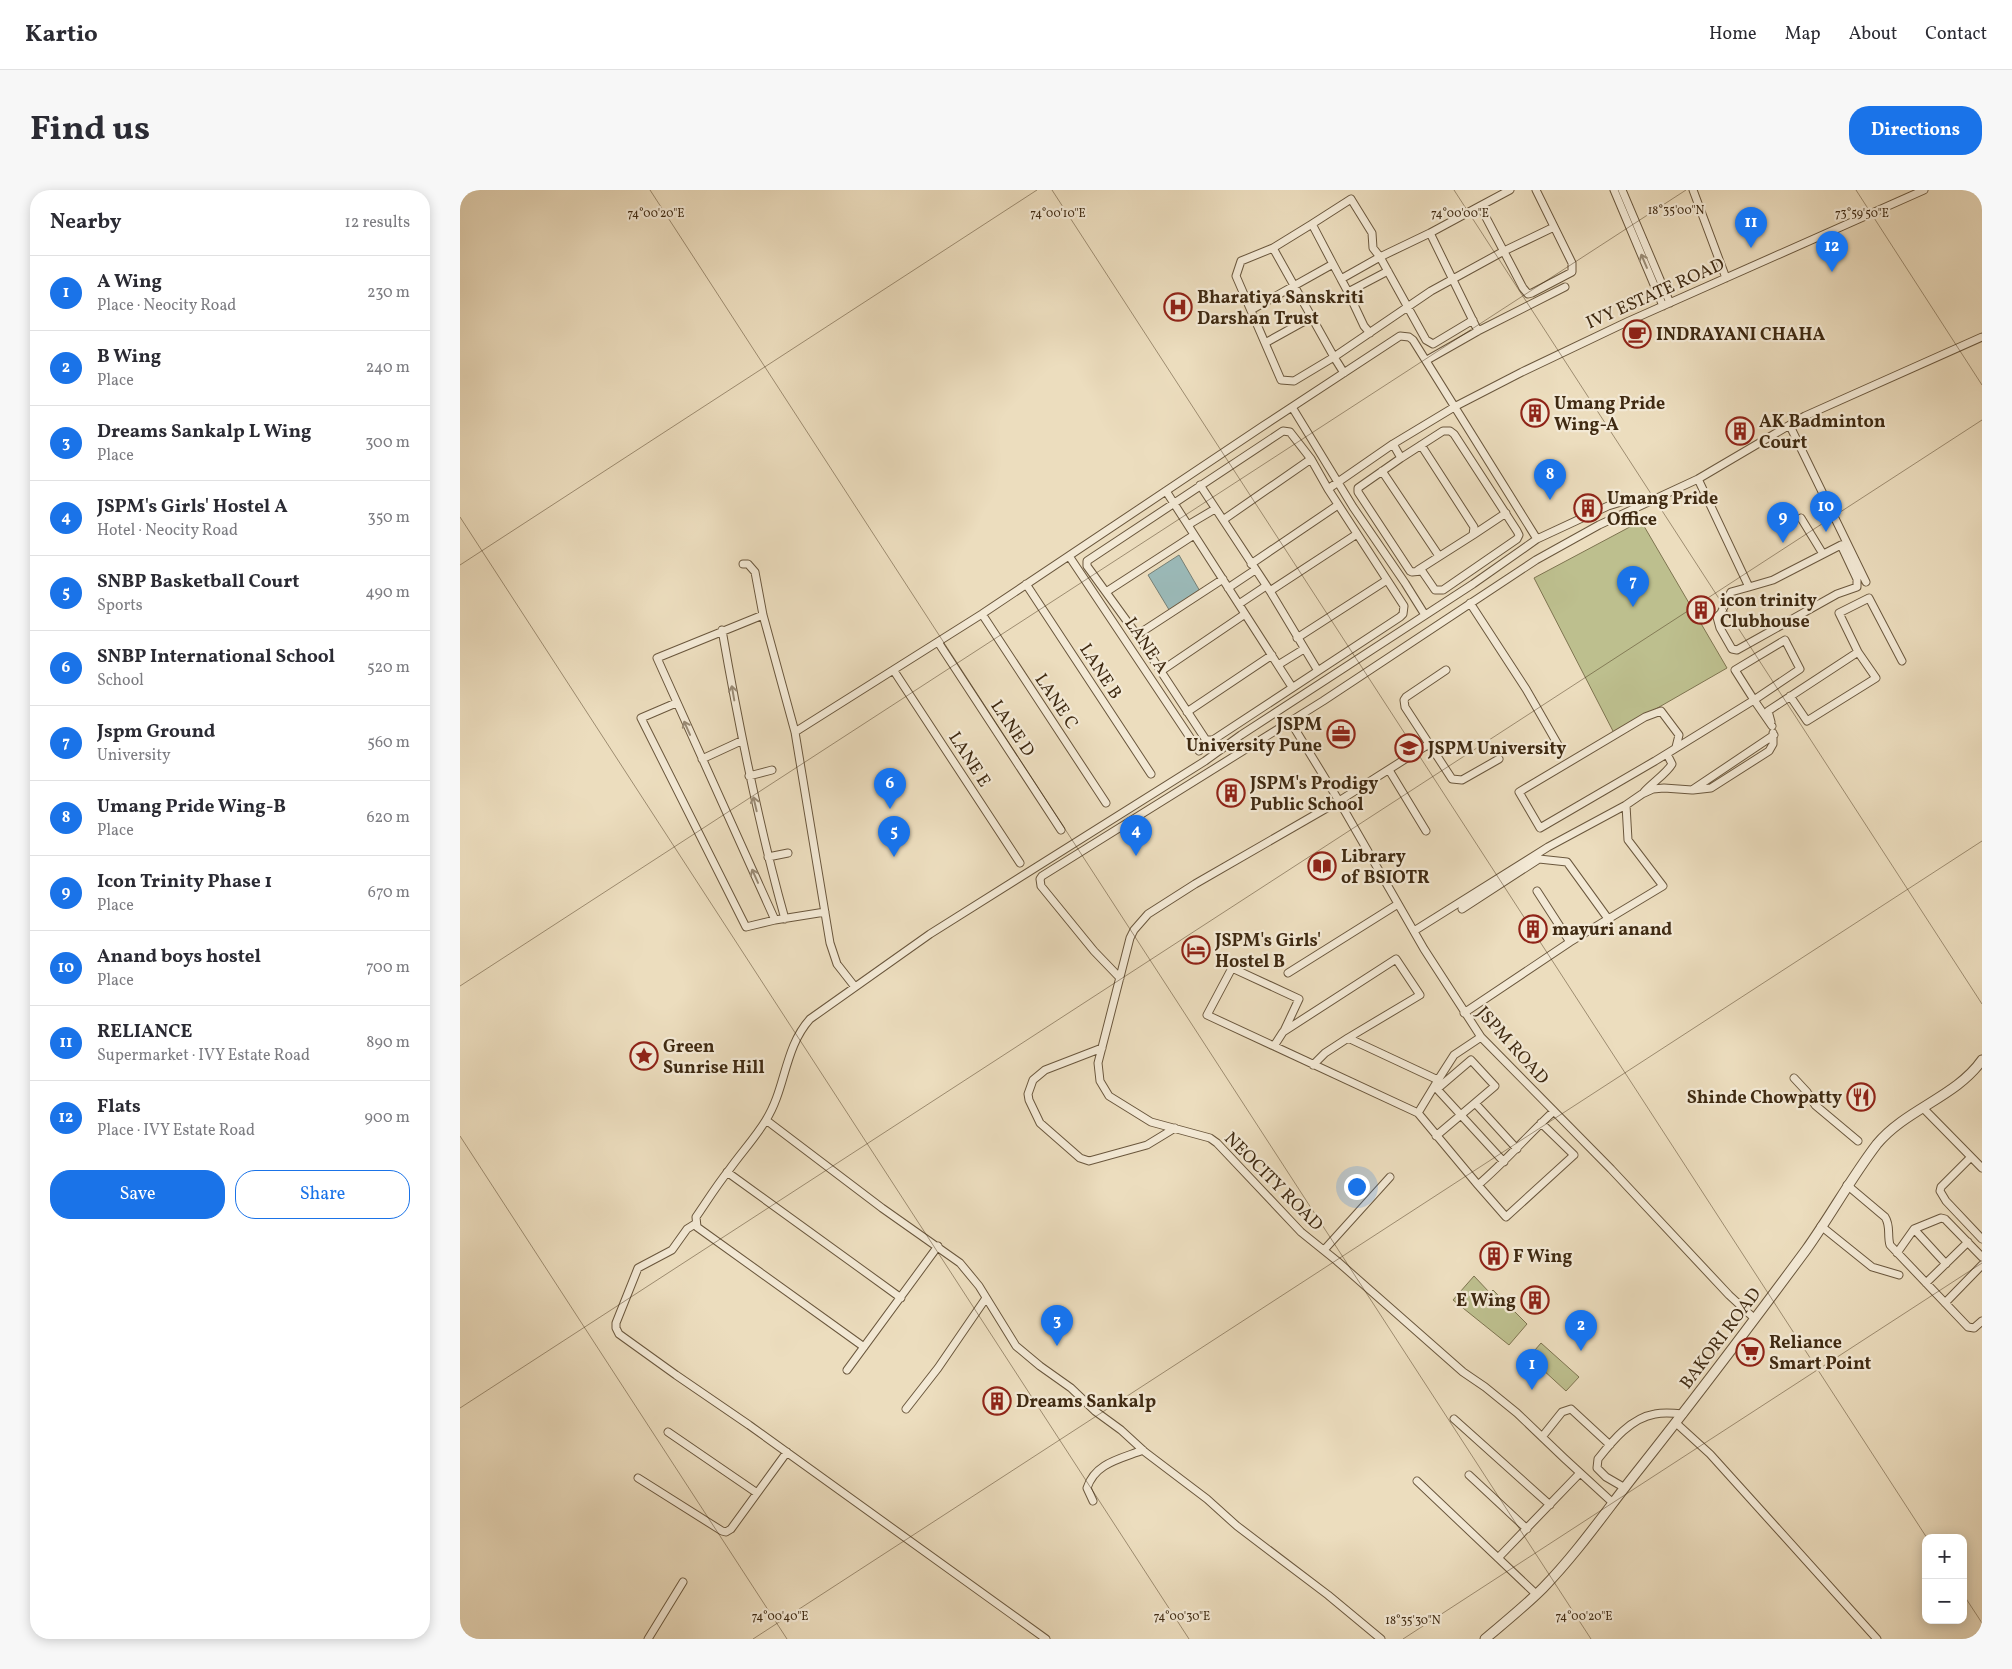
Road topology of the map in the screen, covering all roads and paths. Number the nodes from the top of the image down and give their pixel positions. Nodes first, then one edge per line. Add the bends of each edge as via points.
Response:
1 (1510, 190) edge
2 (1536, 190) edge
3 (1614, 190) edge
4 (1622, 190) edge
5 (1693, 190) edge
6 (1924, 190) edge
7 (1480, 206) junction
8 (1312, 224) junction
9 (1554, 227) junction
10 (1430, 233) junction
11 (1273, 248) junction
12 (1504, 251) junction
13 (1380, 257) junction
14 (1334, 264) junction
15 (1388, 271) junction
16 (1452, 278) junction
17 (1726, 278) junction
18 (1341, 279) junction
19 (1294, 286) junction
20 (1564, 287) dead end
21 (1348, 292) junction
22 (1666, 305) junction
23 (1406, 306) junction
24 (1251, 310) junction
25 (1312, 317) junction
26 (1474, 320) junction
27 (1478, 331) junction
28 (1370, 333) junction
29 (1982, 337) edge
30 (1265, 343) junction
31 (1334, 358) junction
32 (1427, 360) junction
33 (1344, 372) junction
34 (1456, 406) junction
35 (1292, 407) junction
36 (1790, 426) junction
37 (1392, 444) junction
38 (1421, 445) junction
39 (1401, 458) junction
40 (1311, 459) junction
41 (1382, 471) junction
42 (1698, 479) junction
43 (1338, 482) junction
44 (1200, 485) junction
45 (1328, 489) junction
46 (1166, 491) junction
47 (1652, 501) junction
48 (1173, 502) junction
49 (1338, 505) junction
50 (1214, 509) junction
51 (1506, 513) junction
52 (1801, 518) dead end
53 (1223, 520) junction
54 (1188, 526) junction
55 (1357, 534) junction
56 (1473, 534) junction
57 (1194, 535) junction
58 (1537, 539) junction
59 (1383, 550) junction
60 (1823, 554) junction
61 (1069, 556) junction
62 (1440, 556) junction
63 (1372, 558) junction
64 (743, 564) dead end
65 (1253, 567) junction
66 (1418, 570) junction
67 (1223, 579) junction
68 (1387, 580) junction
69 (1866, 582) dead end
70 (1026, 584) junction
71 (1749, 587) junction
72 (1228, 588) junction
73 (1268, 588) junction
74 (1106, 592) junction
75 (1470, 603) junction
76 (1239, 604) junction
77 (982, 614) junction
78 (1245, 614) junction
79 (763, 615) junction
80 (1425, 615) junction
81 (722, 630) junction
82 (1137, 636) junction
83 (1297, 638) junction
84 (938, 642) junction
85 (1304, 648) junction
86 (1858, 652) junction
87 (1272, 655) junction
88 (1902, 661) dead end
89 (1278, 665) junction
90 (1318, 670) junction
91 (1446, 670) dead end
92 (894, 671) junction
93 (1161, 671) junction
94 (1306, 678) junction
95 (1292, 687) junction
96 (1313, 689) junction
97 (1790, 696) junction
98 (1754, 700) junction
99 (676, 703) junction
100 (1187, 712) junction
101 (1290, 721) junction
102 (1772, 726) junction
103 (796, 732) junction
104 (741, 741) junction
105 (1429, 744) junction
106 (1676, 748) junction
107 (1561, 750) dead end
108 (1199, 751) dead end
109 (1667, 754) junction
110 (1499, 758) dead end
111 (702, 759) junction
112 (772, 770) dead end
113 (1389, 770) junction
114 (1151, 774) dead end
115 (749, 776) junction
116 (1642, 794) junction
117 (1339, 801) junction
118 (1106, 803) dead end
119 (1626, 805) junction
120 (1061, 830) dead end
121 (1426, 831) dead end
122 (788, 853) dead end
123 (768, 858) junction
124 (1020, 863) dead end
125 (1536, 891) dead end
126 (1398, 904) junction
127 (1462, 909) dead end
128 (825, 912) junction
129 (784, 919) junction
130 (775, 920) junction
131 (1609, 920) junction
132 (1414, 931) junction
133 (1570, 942) junction
134 (1288, 973) dead end
135 (1120, 978) junction
136 (855, 987) junction
137 (1464, 1013) junction
138 (1283, 1032) junction
139 (1481, 1037) junction
140 (1348, 1038) junction
141 (1274, 1046) junction
142 (1102, 1048) junction
143 (1982, 1060) edge
144 (1314, 1066) junction
145 (1794, 1078) dead end
146 (1436, 1085) junction
147 (1475, 1103) junction
148 (1924, 1108) junction
149 (1554, 1111) junction
150 (1418, 1113) junction
151 (1460, 1115) junction
152 (766, 1120) junction
153 (1541, 1122) junction
154 (1175, 1128) junction
155 (1436, 1136) junction
156 (1858, 1141) dead end
157 (1517, 1149) junction
158 (1971, 1157) junction
159 (1504, 1162) junction
160 (1982, 1168) edge
161 (727, 1172) junction
162 (1390, 1177) dead end
163 (1478, 1185) junction
164 (1847, 1186) junction
165 (695, 1224) junction
166 (1822, 1226) junction
167 (1914, 1229) junction
168 (1982, 1239) edge
169 (1968, 1242) junction
170 (938, 1246) junction
171 (1324, 1250) junction
172 (1897, 1253) junction
173 (1982, 1257) edge
174 (1946, 1264) junction
175 (1982, 1265) edge
176 (1899, 1275) dead end
177 (1926, 1283) junction
178 (901, 1298) junction
179 (986, 1298) junction
180 (1945, 1303) junction
181 (1755, 1319) junction
182 (1982, 1321) edge
183 (864, 1347) junction
184 (847, 1370) dead end
185 (906, 1409) dead end
186 (1683, 1414) junction
187 (1454, 1419) dead end
188 (1676, 1422) junction
189 (668, 1432) dead end
190 (1542, 1437) junction
191 (1610, 1445) junction
192 (1143, 1450) junction
193 (787, 1452) junction
194 (1580, 1473) junction
195 (1470, 1475) dead end
196 (638, 1478) dead end
197 (1418, 1481) dead end
198 (1625, 1488) junction
199 (757, 1493) junction
200 (1093, 1501) dead end
201 (1614, 1503) junction
202 (1550, 1504) junction
203 (1526, 1529) junction
204 (1498, 1558) junction
205 (683, 1582) dead end
206 (1536, 1594) junction
207 (648, 1639) edge
208 (1046, 1639) edge
209 (1381, 1639) edge
210 (1486, 1639) edge
211 (1877, 1639) edge

1 - 7 street
2 - 9 street
22 -> 3 street
4 - 22 street
5 - 17 street
6 - 17 street, IVY ESTATE ROAD
7 - 10 street
7 - 12 street
8 - 11 street
8 - 13 street via 1351,199 1372,233 1373,248
8 - 14 street
9 - 12 street
9 - 12 street via 1572,263 1572,272 1565,278 1528,294
10 - 13 street
10 - 16 street
11 - 19 street
11 - 24 street via 1241,261 1236,276
12 - 16 street
13 - 15 street
13 - 18 street
14 - 18 street
14 - 19 street
15 - 21 street
15 - 23 street
16 - 23 street
16 - 26 street
17 - 22 street, IVY ESTATE ROAD
18 - 21 street
19 - 24 street
19 - 25 street
20 - 27 street
21 - 28 street
22 - 34 street, IVY ESTATE ROAD
23 - 26 street via 1426,340 1433,344
23 - 28 street
24 - 30 street
25 - 30 street
25 - 31 street
26 - 27 street
27 - 32 street
28 - 31 street
29 - 36 street via 1833,403
30 - 31 street via 1281,380 1294,382
31 - 33 street
32 - 33 street via 1410,337 1400,336
32 - 34 street
33 - 35 street
34 - 37 street, IVY ESTATE ROAD
34 - 58 street
35 - 43 street
35 - 46 street
36 - 42 street
36 - 69 street
37 - 39 street
37 - 43 street, IVY ESTATE ROAD
38 - 39 street
38 - 51 street via 1443,431 1454,434
38 - 56 street via 1473,523
39 - 41 street
40 - 44 street via 1290,432 1282,431
40 - 45 street
40 - 53 street
41 - 62 street
41 - 66 street via 1358,488 1358,492 1410,571
42 - 47 street
42 - 71 street
43 - 45 street, IVY ESTATE ROAD
43 - 59 street
44 - 48 street
44 - 50 street
45 - 49 street
46 - 48 street
46 - 61 street
47 - 58 street via 1628,500 1608,506
47 - 75 street via 1561,545
48 - 54 street
48 - 74 street via 1087,560 1087,566
49 - 55 street
49 - 65 street
50 - 53 street
50 - 54 street
51 - 56 street
51 - 66 street via 1519,536 1515,542 1443,590 1435,590 1424,572
52 - 60 street
53 - 65 street
54 - 57 street
55 - 63 street
55 - 73 street
56 - 62 street
57 - 67 street
57 - 74 street
58 - 80 street
59 - 63 street
59 - 80 street
60 - 71 street via 1773,580
60 - 71 street via 1841,545 1857,588 1837,594 1734,650 1717,617 1731,592
61 - 70 street
61 - 108 street, LANE A
62 - 66 street
63 - 68 street
64 - 79 street via 748,564 756,572
65 - 72 street
65 - 73 street
67 - 72 street
67 - 82 street
68 - 83 street
68 - 90 street via 1404,606 1403,614
70 - 77 street
70 - 114 street, LANE B
72 - 76 street
73 - 76 street
73 - 83 street
74 - 82 street
75 - 101 street
75 - 107 street
76 - 78 street
77 - 84 street
77 - 118 street, LANE C
78 - 87 street
78 - 93 street
79 - 81 street
79 - 103 street
80 - 96 street
81 - 99 street via 657,658
104 -> 81 street
82 - 93 street
83 - 85 street
84 - 92 street
84 - 120 street, LANE D
85 - 89 street
85 - 90 street
86 - 88 street via 1839,612 1868,598
86 - 97 street
86 - 97 street via 1876,678 1869,683 1807,721
87 - 89 street
87 - 100 street
89 - 95 street
90 - 94 street
91 - 105 street via 1404,700 1405,707
92 - 103 street
92 - 124 street, LANE E
93 - 100 street
94 - 95 street
94 - 96 street
95 - 100 street via 1210,741 1203,738
96 - 136 street via 930,934
97 - 102 street via 1768,711
98 - 98 street via 1800,669 1785,640 1735,670
98 - 102 street
98 - 106 street
111 -> 99 street
99 - 130 street via 641,718 746,927
101 - 117 street, JSPM ROAD
101 - 135 street via 1040,879 1041,886
102 - 116 street via 1774,735 1692,790 1664,788
103 - 128 street
104 - 111 street
104 - 115 street
105 - 110 street via 1456,780 1462,780
105 - 113 street, NEOCITY ROAD
106 - 109 street
106 - 109 street via 1679,735 1660,711 1645,716 1519,792 1540,828
109 - 116 street via 1672,764 1670,768
130 -> 111 street
112 - 115 street
113 - 117 street, NEOCITY ROAD
113 - 121 street
123 -> 115 street
116 - 119 street
117 - 126 street, JSPM ROAD
117 - 135 street, NEOCITY ROAD via 1148,914 1134,930
119 - 131 street via 1628,840 1663,886
119 - 132 street via 1548,847
122 - 123 street
123 - 129 street
125 - 133 street
126 - 132 street, JSPM ROAD
126 - 134 street
127 - 131 street via 1539,860 1548,860 1567,862
128 - 129 street
128 - 136 street via 834,956
129 - 130 street
131 - 133 street
132 - 137 street, JSPM ROAD
133 - 137 street
135 - 142 street, NEOCITY ROAD
136 - 152 street via 822,1008 803,1026 791,1048
137 - 139 street, JSPM ROAD
138 - 140 street via 1396,959 1420,995
138 - 141 street
138 - 141 street via 1299,999 1232,968 1207,1015
139 - 146 street via 1454,1055
139 - 149 street, JSPM ROAD
140 - 144 street via 1325,1053
140 - 146 street
141 - 144 street
142 - 154 street, NEOCITY ROAD via 1098,1073 1109,1096 1151,1122
142 - 154 street via 1045,1070 1033,1080 1028,1094 1040,1123 1080,1158 1089,1161 1147,1145
143 - 148 street, BAKORI ROAD via 1976,1069
144 - 150 street
145 - 156 street via 1815,1105
146 - 147 street via 1471,1060 1495,1086
146 - 150 street
146 - 151 street
147 - 151 street
147 - 157 street
148 - 158 street
148 - 164 street, BAKORI ROAD via 1879,1143
149 - 153 street
149 - 181 street, JSPM ROAD
150 - 155 street
151 - 155 street
151 - 159 street
152 - 161 street
152 - 170 street via 910,1229
153 - 157 street
153 - 163 street via 1574,1155 1506,1217
154 - 171 street, NEOCITY ROAD via 1217,1143 1301,1232
155 - 163 street
157 - 159 street
158 - 160 street
158 - 168 street via 1940,1191
159 - 163 street
161 - 165 street via 696,1217
161 - 178 street
162 - 171 street
164 - 166 street, BAKORI ROAD
164 - 172 street via 1886,1217 1889,1222 1888,1239
165 - 183 street
165 - 193 street via 687,1229 672,1250 638,1268 616,1328 619,1334
166 - 176 street via 1872,1267
166 - 181 street, BAKORI ROAD
167 - 169 street via 1941,1218
167 - 172 street
167 - 174 street
169 - 173 street
169 - 174 street
170 - 178 street
170 - 179 street via 960,1263
171 - 190 street, NEOCITY ROAD
172 - 177 street
174 - 177 street
175 - 180 street
177 - 180 street
178 - 183 street
179 - 185 street
179 - 192 street via 1016,1346
180 - 182 street via 1971,1328
181 - 186 street, BAKORI ROAD
183 - 184 street
186 - 188 street, BAKORI ROAD
186 - 191 street via 1644,1416 1631,1423
187 - 202 street
188 - 198 street, BAKORI ROAD
188 - 211 street via 1710,1454
189 - 199 street
190 - 191 street via 1562,1412 1571,1409
190 - 194 street, NEOCITY ROAD
191 - 198 street via 1598,1458 1597,1468
192 - 200 street via 1099,1468 1087,1488
192 - 209 street
193 - 199 street
193 - 208 street
194 - 201 street, NEOCITY ROAD
194 - 202 street
195 - 203 street
196 - 199 street via 726,1532
197 - 204 street
198 - 201 street, BAKORI ROAD
201 - 206 street, BAKORI ROAD
202 - 203 street
203 - 204 street
204 - 206 street
205 - 207 street
206 - 210 street, BAKORI ROAD

